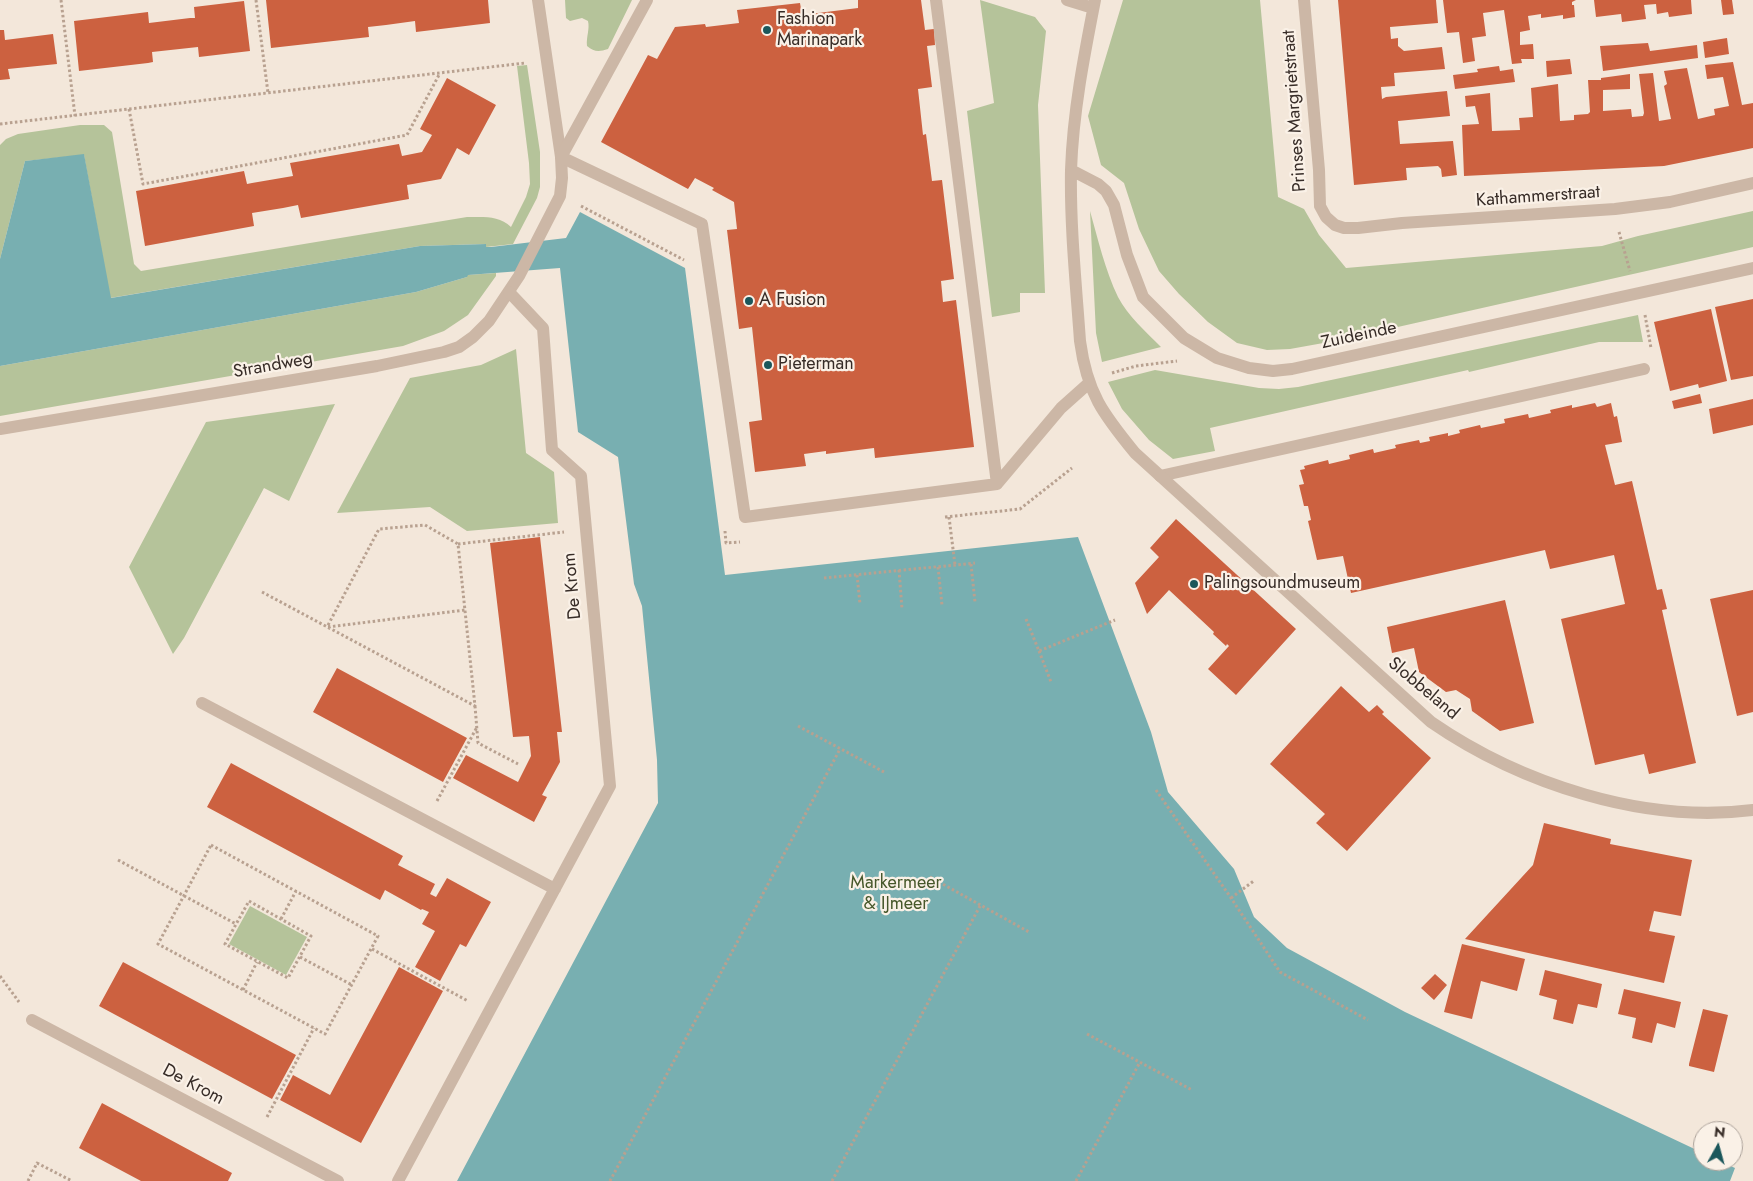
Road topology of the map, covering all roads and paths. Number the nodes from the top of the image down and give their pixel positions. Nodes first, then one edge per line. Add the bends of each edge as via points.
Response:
1 (61, 0) edge
2 (256, 0) edge
3 (538, 0) edge
4 (647, 0) edge
5 (936, 0) edge
6 (1067, 0) edge
7 (1304, 0) edge
8 (1094, 4) edge
9 (546, 61) junction
10 (440, 73) junction
11 (268, 93) junction
12 (129, 109) junction
13 (75, 116) junction
14 (0, 124) edge
15 (561, 157) junction
16 (1071, 170) junction
17 (1753, 183) edge
18 (560, 196) junction
19 (1326, 217) joint
20 (1620, 238) dead end
21 (685, 260) dead end
22 (1753, 268) edge
23 (1632, 278) dead end
24 (509, 292) junction
25 (1644, 313) dead end
26 (1651, 347) dead end
27 (1136, 366) dead end
28 (1644, 368) dead end
29 (1120, 370) dead end
30 (1089, 382) junction
31 (0, 429) edge
32 (1072, 468) dead end
33 (1160, 476) junction
34 (997, 484) junction
35 (949, 517) junction
36 (939, 518) dead end
37 (724, 524) dead end
38 (586, 530) junction
39 (746, 541) dead end
40 (458, 544) junction
41 (955, 565) junction
42 (938, 567) junction
43 (899, 570) junction
44 (857, 576) junction
45 (824, 578) dead end
46 (262, 592) dead end
47 (975, 602) dead end
48 (860, 604) dead end
49 (942, 605) dead end
50 (902, 609) dead end
51 (465, 610) junction
52 (1026, 619) dead end
53 (1115, 620) dead end
54 (328, 627) junction
55 (1038, 651) junction
56 (1051, 682) dead end
57 (202, 703) dead end
58 (475, 706) junction
59 (798, 726) dead end
60 (477, 727) junction
61 (840, 749) junction
62 (518, 764) dead end
63 (884, 772) dead end
64 (1156, 790) dead end
65 (1753, 810) edge
66 (426, 821) junction
67 (118, 860) dead end
68 (930, 877) dead end
69 (1255, 880) dead end
70 (555, 889) junction
71 (296, 891) junction
72 (184, 896) junction
73 (1231, 898) junction
74 (980, 906) junction
75 (281, 919) junction
76 (236, 924) junction
77 (1029, 932) dead end
78 (372, 949) junction
79 (300, 957) junction
80 (257, 962) junction
81 (0, 976) edge
82 (352, 985) junction
83 (243, 990) junction
84 (489, 1012) junction
85 (32, 1020) joint
86 (1368, 1020) dead end
87 (314, 1028) junction
88 (1087, 1034) dead end
89 (1140, 1062) junction
90 (1192, 1090) dead end
91 (256, 1138) junction
92 (28, 1181) edge
93 (72, 1181) edge
94 (338, 1181) edge
95 (398, 1181) edge
96 (610, 1181) edge
97 (832, 1181) edge
98 (1076, 1181) edge

1 - 13 path
2 - 11 path
3 - 9 street
4 - 15 street
5 - 34 street
6 - 8 street
7 - 19 street, Prinses Margrietstraat via 1320,206
8 - 16 street via 1077,95
9 - 10 path
9 - 15 street
10 - 11 path
10 - 12 path via 407,135 143,184
11 - 12 path
12 - 13 path
13 - 14 path
15 - 18 street
15 - 34 street via 702,224 746,517
16 - 22 street, Zuideinde via 1106,191 1114,205 1127,255 1144,297 1184,338 1217,358 1249,368 1292,369
16 - 30 street, Slobbeland via 1080,341
17 - 19 street, Kathammerstraat via 1670,202 1615,209 1358,228 1335,225
18 - 21 path
18 - 24 street, Strandweg
20 - 23 path
24 - 31 street, Strandweg via 473,337 444,352
24 - 38 street, De Krom via 543,328 552,450 581,476
25 - 26 path
27 - 29 path
28 - 33 street
30 - 33 street, Slobbeland via 1107,418 1135,453
30 - 34 street via 1061,408
32 - 35 path via 1020,509
33 - 65 street, Slobbeland via 1432,722 1454,738 1568,790 1681,812
35 - 36 path
35 - 41 path
37 - 39 path via 726,543
38 - 40 path
38 - 70 street, De Krom via 610,786
40 - 51 path
40 - 54 path via 425,525 379,529
41 - 42 path
41 - 47 path via 973,563
42 - 43 path
42 - 49 path
43 - 44 path
43 - 50 path
44 - 45 path
44 - 48 path
46 - 54 path
51 - 54 path
51 - 58 path
52 - 55 path
53 - 55 path
54 - 58 path
55 - 56 path
57 - 66 street
58 - 60 path
59 - 61 path
60 - 62 path via 478,742
60 - 66 path
61 - 63 path
61 - 96 path
64 - 73 path
66 - 70 street
67 - 72 path
68 - 74 path
69 - 73 path
70 - 84 street, De Krom
71 - 72 path via 211,846
71 - 75 path
71 - 78 path via 378,936
72 - 76 path
72 - 83 path via 158,944
73 - 86 path via 1280,972
74 - 77 path
74 - 97 path
75 - 76 path via 249,901
75 - 79 path via 311,936
76 - 80 path via 225,944
78 - 82 path
78 - 84 path
79 - 80 path via 288,978
79 - 82 path
80 - 83 path
81 - 85 path
82 - 87 path via 325,1034
83 - 87 path
84 - 95 street, De Krom
85 - 91 street, De Krom
87 - 91 path
88 - 89 path
89 - 90 path
89 - 98 path
91 - 94 street, De Krom
92 - 93 path via 38,1163

